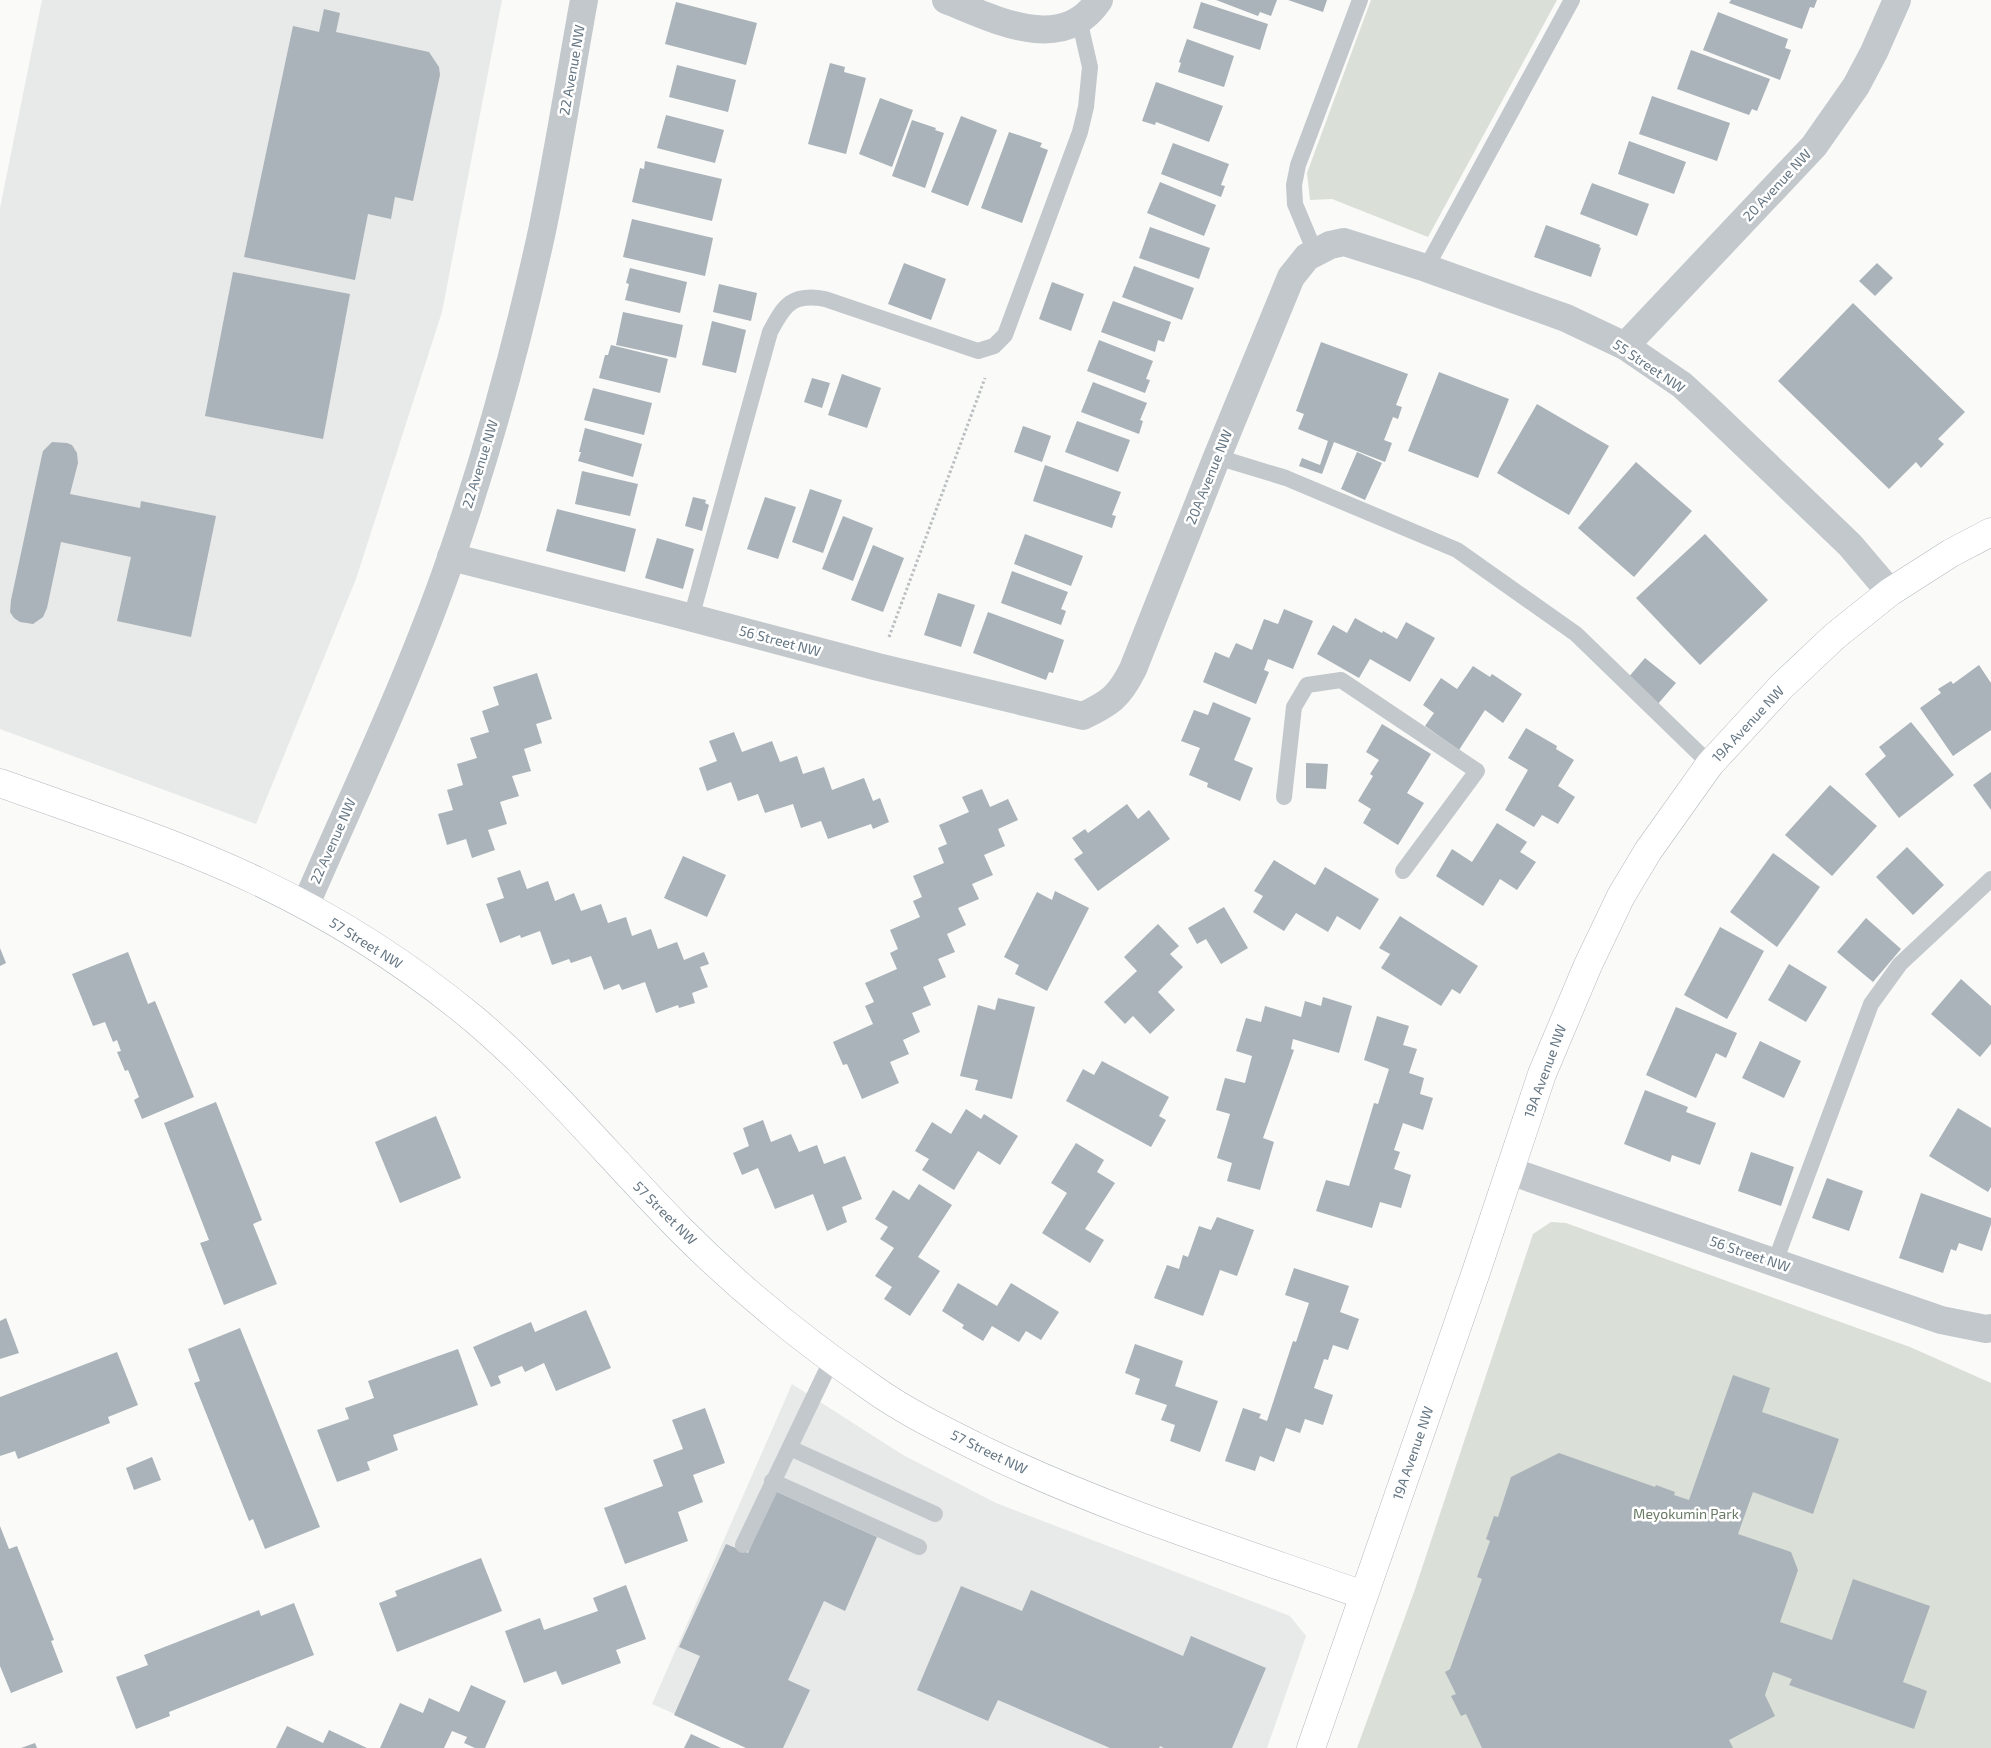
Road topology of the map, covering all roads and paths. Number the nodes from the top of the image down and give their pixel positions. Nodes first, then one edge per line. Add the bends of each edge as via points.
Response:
1 (584, 0) edge
2 (946, 0) edge
3 (1099, 0) edge
4 (1360, 0) edge
5 (1572, 0) edge
6 (1897, 0) edge
7 (1079, 19) junction
8 (1315, 252) junction
9 (1426, 268) junction
10 (994, 346) junction
11 (1625, 346) junction
12 (1217, 457) junction
13 (1991, 532) edge
14 (451, 558) junction
15 (1890, 592) junction
16 (691, 618) junction
17 (878, 667) junction
18 (1107, 705) joint
19 (1710, 764) junction
20 (0, 783) edge
21 (1284, 797) dead end
22 (1403, 871) dead end
23 (1991, 879) edge
24 (305, 906) junction
25 (1510, 1171) junction
26 (1775, 1262) junction
27 (1991, 1328) edge
28 (832, 1359) junction
29 (790, 1448) junction
30 (772, 1481) junction
31 (935, 1514) dead end
32 (743, 1545) dead end
33 (920, 1547) dead end
34 (1363, 1595) junction
35 (1311, 1748) edge

1 - 14 street, 22 Avenue NW via 542,230 513,354
2 - 7 street via 1028,29 1046,30
3 - 7 street
4 - 8 lane via 1298,165 1294,185 1295,204
5 - 9 lane
6 - 11 street, 20 Avenue NW via 1856,86 1814,146
7 - 10 lane via 1090,67 1080,132 1005,335
8 - 9 street, 55 Street NW via 1344,242
8 - 12 street, 20A Avenue NW via 1291,277
9 - 11 street, 55 Street NW via 1566,318
10 - 16 lane via 978,351 825,299 807,296 786,306 770,332
10 - 17 path
11 - 15 street, 55 Street NW via 1707,408 1850,545
12 - 18 street, 20A Avenue NW via 1133,669 1124,687
12 - 19 lane via 1286,478 1457,550 1576,634
13 - 15 street, 19A Avenue NW
14 - 16 street, 56 Street NW
14 - 24 street, 22 Avenue NW via 400,689
15 - 19 street, 19A Avenue NW via 1835,636 1782,686
16 - 17 street, 56 Street NW
17 - 18 street, 56 Street NW via 1083,716
19 - 25 street, 19A Avenue NW via 1648,851 1621,896 1563,1021
20 - 24 street, 57 Street NW via 202,858
21 - 22 lane via 1294,707 1308,685 1341,680 1476,771
23 - 26 lane via 1900,964 1871,1004
24 - 28 street, 57 Street NW via 405,966 475,1021 530,1071 684,1233 781,1319
25 - 26 street, 56 Street NW
25 - 34 street, 19A Avenue NW
26 - 27 street, 56 Street NW via 1941,1320
28 - 29 lane
28 - 34 street, 57 Street NW via 875,1391 922,1419 1032,1474
29 - 30 lane
29 - 31 lane
30 - 32 lane
30 - 33 lane
34 - 35 street, 19A Avenue NW

